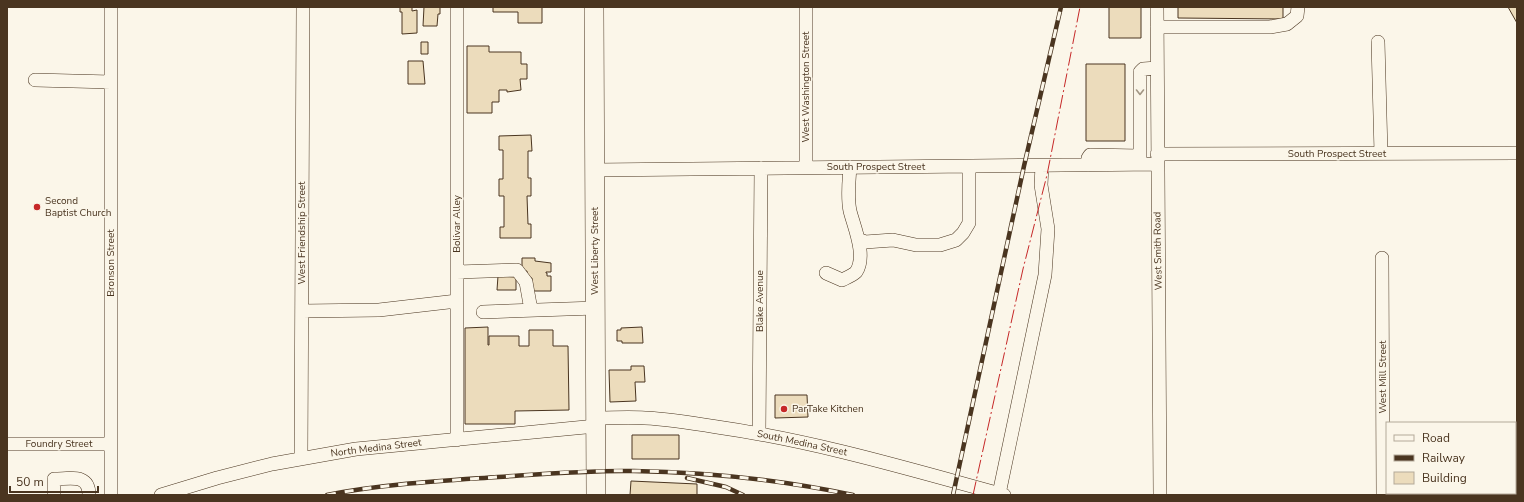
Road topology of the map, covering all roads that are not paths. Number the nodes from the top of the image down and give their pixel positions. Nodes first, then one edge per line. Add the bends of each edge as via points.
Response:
1 (111, 7) edge
2 (303, 7) edge
3 (457, 7) edge
4 (594, 7) edge
5 (806, 7) edge
6 (1157, 7) edge
7 (1298, 7) edge
8 (1157, 27) junction
9 (1378, 42) dead end
10 (1157, 68) junction
11 (35, 80) dead end
12 (111, 82) junction
13 (1381, 153) junction
14 (1517, 153) edge
15 (1157, 159) junction
16 (1140, 160) junction
17 (1042, 166) junction
18 (806, 167) junction
19 (850, 167) junction
20 (969, 167) junction
21 (761, 168) junction
22 (595, 170) junction
23 (858, 239) junction
24 (1382, 258) dead end
25 (457, 272) junction
26 (826, 273) dead end
27 (457, 301) junction
28 (596, 308) junction
29 (531, 310) junction
30 (302, 311) junction
31 (484, 312) dead end
32 (596, 422) junction
33 (759, 434) junction
34 (457, 440) junction
35 (7, 444) edge
36 (112, 444) junction
37 (301, 458) junction
38 (1002, 494) edge
39 (54, 495) edge
40 (89, 495) edge
41 (112, 495) edge
42 (161, 495) edge
43 (596, 495) edge
44 (1160, 495) edge
45 (1383, 495) edge

1 - 12 street, Bronson Street
2 - 30 street, West Friendship Street
3 - 25 street, Bolivar Alley
4 - 22 highway, West Liberty Street
5 - 18 street, West Washington Street
6 - 8 street, West Smith Road
7 - 8 street via 1298,16 1287,24
8 - 10 street, West Smith Road
9 - 13 street
10 - 15 street, West Smith Road
10 -> 16 street via 1143,68 1140,72
11 - 12 street
12 - 36 street, Bronson Street
13 - 14 street, South Prospect Street
13 - 15 street, South Prospect Street
15 - 16 street, South Prospect Street
15 - 44 street, West Smith Road
16 - 17 street, South Prospect Street
17 - 20 street, South Prospect Street
17 - 38 street via 1041,185 1048,229 1045,275
18 - 19 street, South Prospect Street
18 - 21 street, South Prospect Street
19 - 20 street, South Prospect Street
19 - 23 street via 850,210
20 - 23 street via 969,223 956,240 940,245 916,245 893,240 865,242
21 - 22 street, South Prospect Street
21 - 33 street, Blake Avenue
22 - 28 highway, West Liberty Street
23 - 26 street via 859,262 856,272 842,280
24 - 45 street, West Mill Street
25 - 27 street, Bolivar Alley
25 - 29 street via 517,270 526,282
27 - 30 street via 379,310
27 - 34 street, Bolivar Alley
28 - 29 street
28 - 32 highway, West Liberty Street
29 - 31 street
30 - 37 street, West Friendship Street
32 - 33 street, South Medina Street via 644,418
32 - 34 street, North Medina Street
32 - 43 highway, West Liberty Street
33 - 38 street, South Medina Street via 809,443
34 - 37 street, North Medina Street via 393,445
35 - 36 street, Foundry Street
36 - 41 street, Bronson Street
37 - 42 street, North Medina Street
39 - 40 street via 54,479 81,478 86,482

